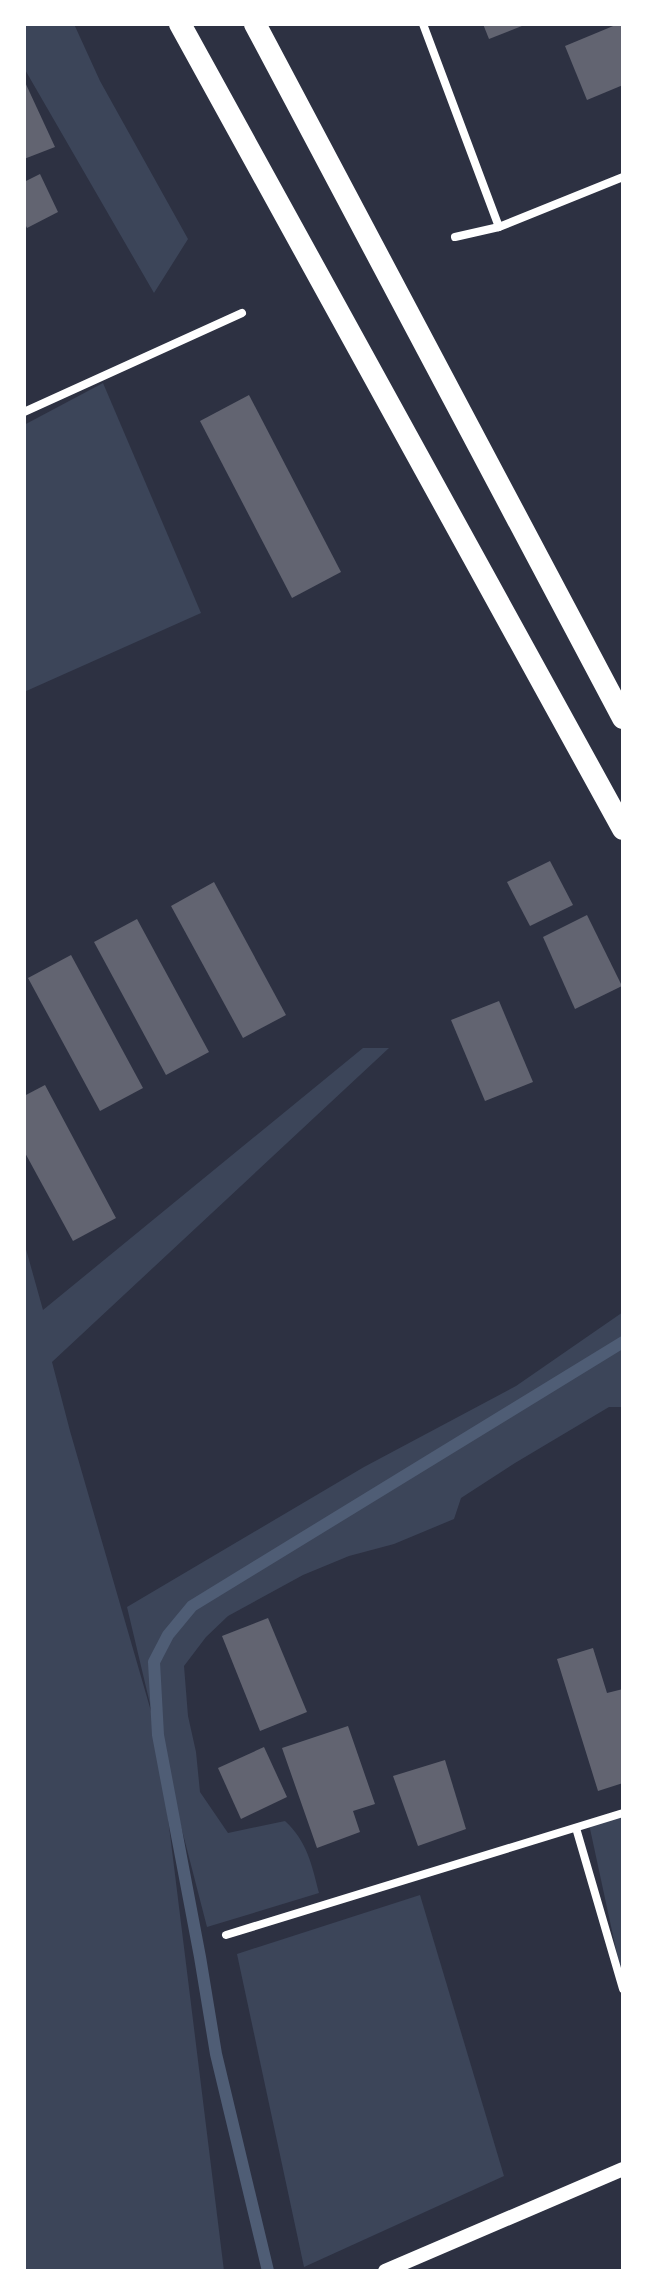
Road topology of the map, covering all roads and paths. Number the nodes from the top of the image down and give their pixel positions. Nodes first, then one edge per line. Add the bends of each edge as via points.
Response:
1 (180, 24) edge
2 (255, 24) edge
3 (423, 24) edge
4 (623, 177) edge
5 (499, 227) junction
6 (455, 237) dead end
7 (242, 313) dead end
8 (24, 412) edge
9 (623, 718) edge
10 (623, 829) edge
11 (623, 1813) edge
12 (576, 1828) junction
13 (226, 1935) dead end
14 (623, 1989) edge
15 (623, 2169) edge
16 (385, 2271) edge

1 - 10 highway
2 - 9 highway
3 - 5 street
4 - 5 street
5 - 6 street
7 - 8 street
11 - 12 street
12 - 13 street
12 - 14 street
15 - 16 street

